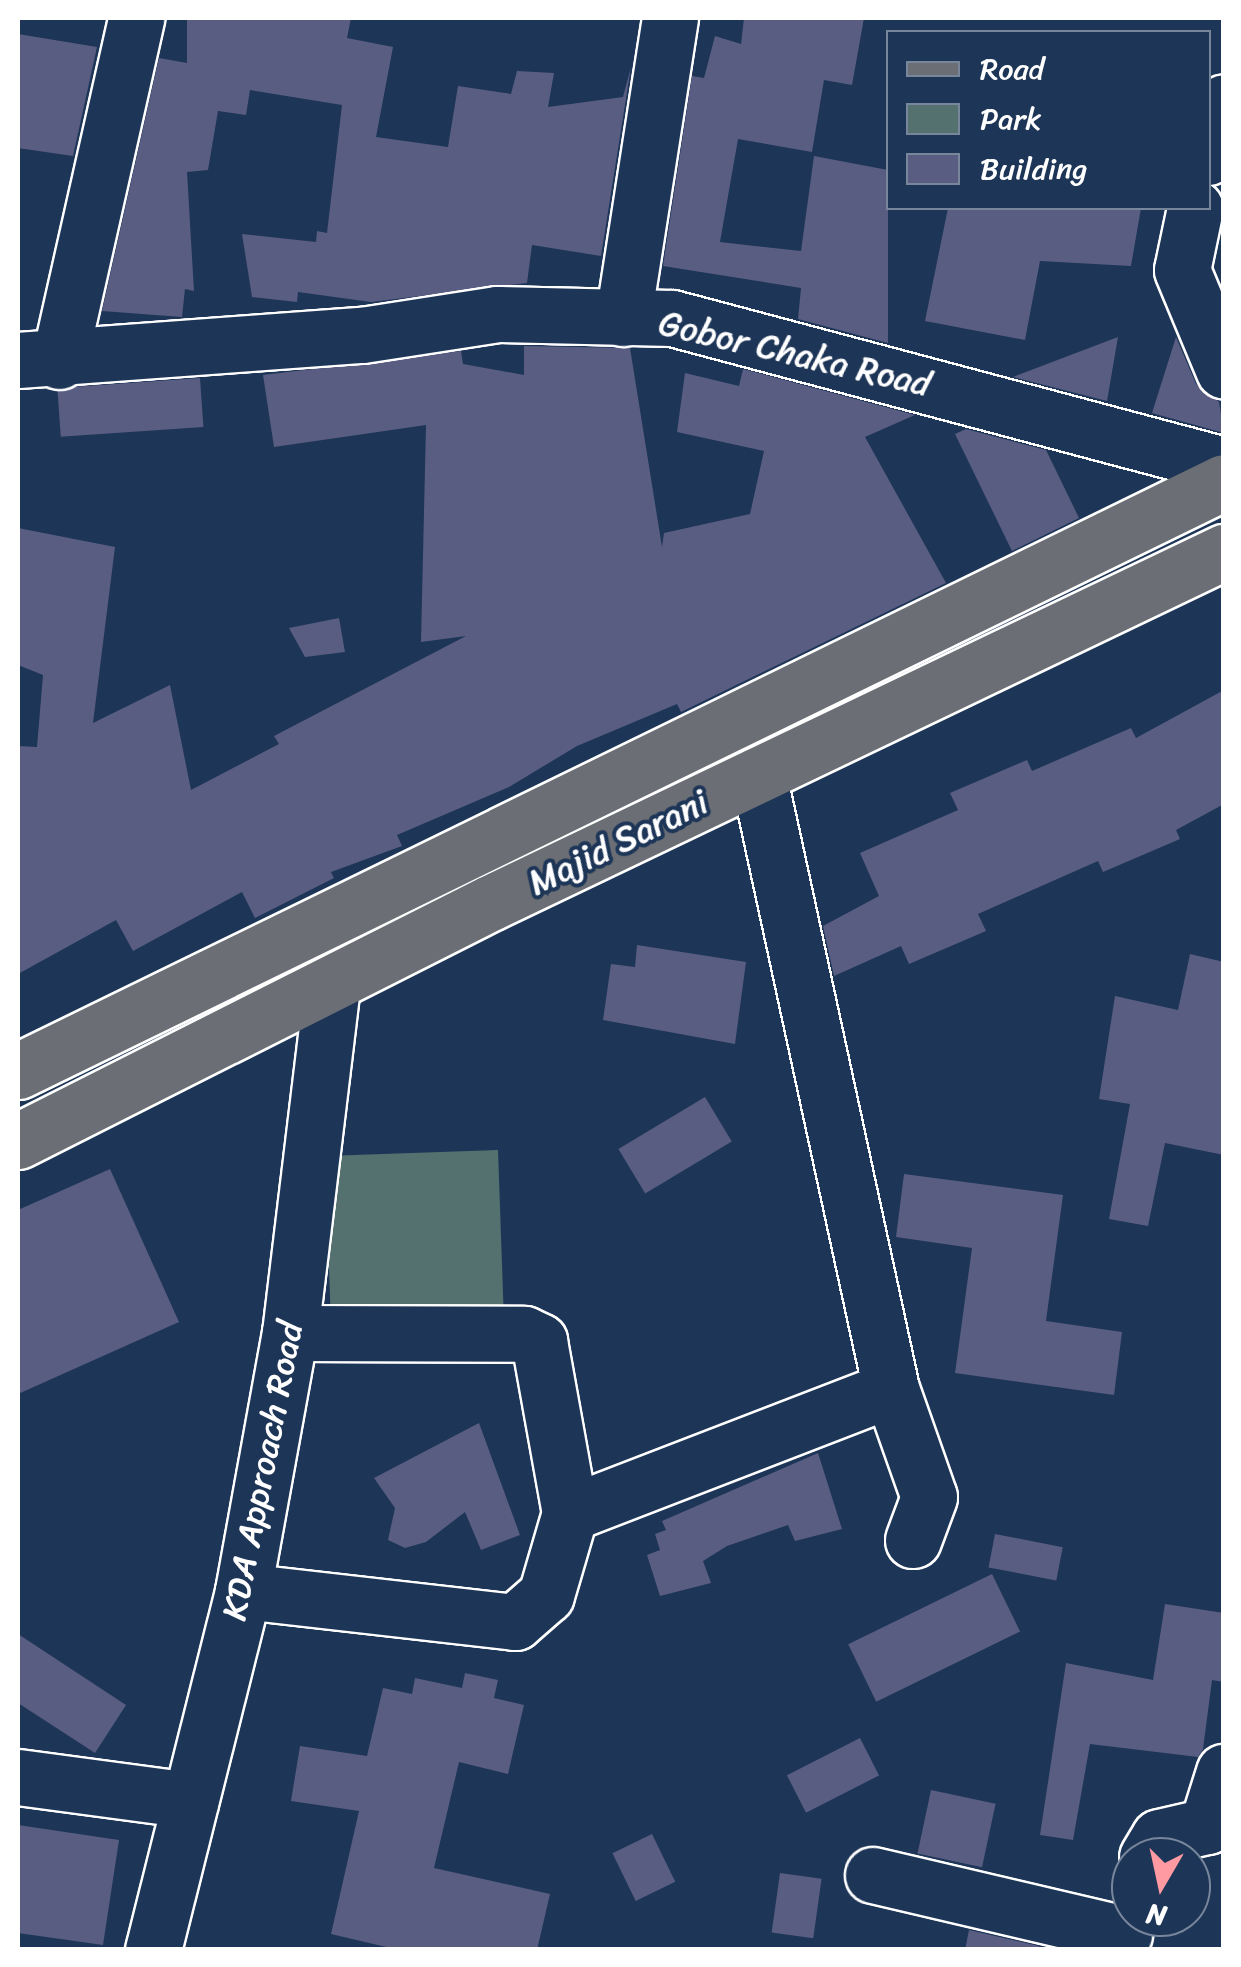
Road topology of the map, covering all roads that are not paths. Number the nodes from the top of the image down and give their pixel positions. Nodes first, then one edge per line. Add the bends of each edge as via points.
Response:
1 (136, 18) edge
2 (670, 18) edge
3 (1224, 102) edge
4 (1211, 147) edge
5 (1195, 210) edge
6 (624, 318) junction
7 (38, 360) edge
8 (1224, 371) edge
9 (1224, 465) edge
10 (1224, 482) edge
11 (1224, 552) edge
12 (758, 775) junction
13 (332, 985) junction
14 (18, 1071) edge
15 (18, 1141) edge
16 (290, 1333) junction
17 (891, 1389) junction
18 (570, 1513) junction
19 (913, 1540) dead end
20 (242, 1590) junction
21 (1224, 1772) edge
22 (18, 1777) edge
23 (190, 1800) junction
24 (1163, 1837) edge
25 (873, 1875) dead end
26 (1111, 1929) edge
27 (152, 1950) edge

1 - 7 street, Gobor Chaka Road
2 - 6 street
3 - 4 street
5 - 8 street via 1182,270
6 - 7 street, Gobor Chaka Road via 496,314 362,335
6 - 9 street, Gobor Chaka Road via 672,318
10 - 14 main road, Majid Sarani
11 - 12 main road, Majid Sarani
12 - 13 main road, Majid Sarani
12 - 17 street
13 - 15 main road, Majid Sarani
13 - 16 street, KDA Approach Road
16 - 18 street via 524,1334 539,1342
16 - 20 street, KDA Approach Road
17 - 18 street
17 - 19 street via 929,1497
18 - 20 street via 546,1595 515,1622
20 - 23 street, KDA Approach Road
21 - 24 street via 1207,1826
22 - 23 street
23 - 27 street, KDA Approach Road
25 - 26 street

